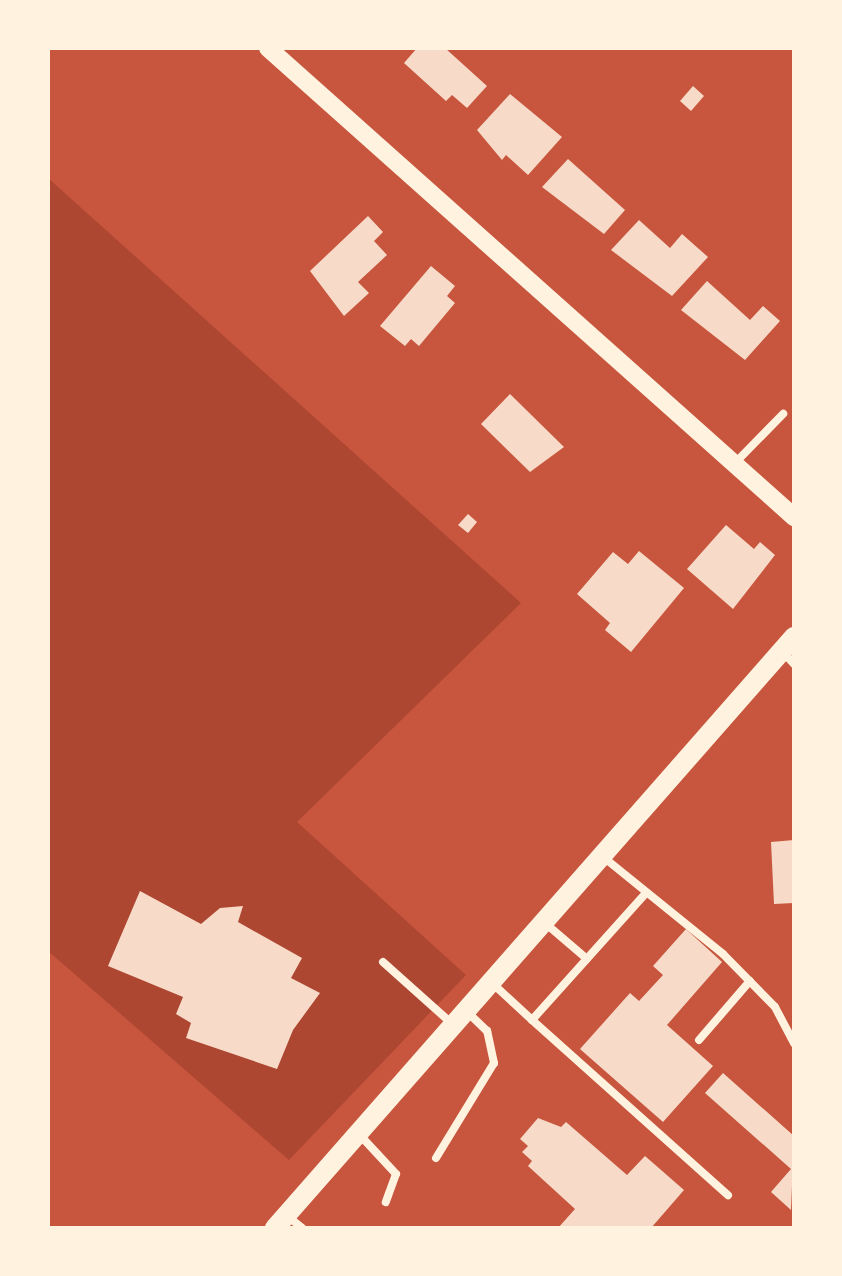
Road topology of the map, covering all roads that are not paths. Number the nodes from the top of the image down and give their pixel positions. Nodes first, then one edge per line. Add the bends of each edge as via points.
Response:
1 (268, 48) edge
2 (783, 414) dead end
3 (735, 464) junction
4 (794, 517) edge
5 (790, 650) edge
6 (602, 856) junction
7 (646, 894) junction
8 (544, 922) junction
9 (587, 959) junction
10 (383, 962) dead end
11 (750, 981) junction
12 (491, 982) junction
13 (460, 1018) junction
14 (532, 1020) junction
15 (699, 1040) dead end
16 (794, 1043) edge
17 (358, 1133) junction
18 (436, 1158) dead end
19 (728, 1195) dead end
20 (386, 1202) dead end
21 (288, 1224) edge

1 - 3 street
2 - 3 lane
3 - 4 street
5 - 6 main road
6 - 7 lane
6 - 8 main road
7 - 9 lane
7 - 11 lane via 690,924
8 - 9 lane
8 - 12 main road
9 - 14 lane
10 - 13 lane
11 - 15 lane
11 - 16 lane via 775,1007
12 - 13 main road
12 - 14 lane
13 - 17 main road
13 - 18 lane via 487,1031 494,1063
14 - 19 lane
17 - 20 lane via 396,1174
17 - 21 main road

